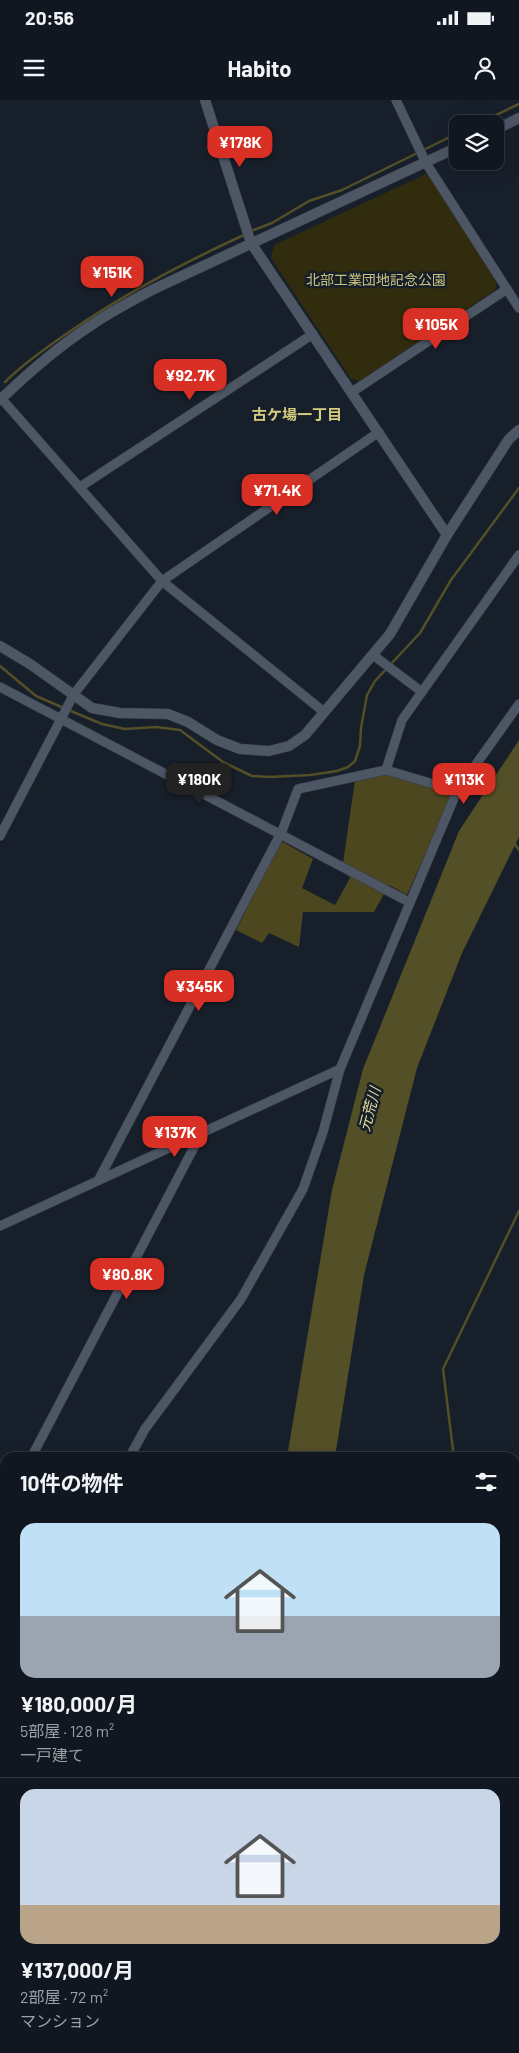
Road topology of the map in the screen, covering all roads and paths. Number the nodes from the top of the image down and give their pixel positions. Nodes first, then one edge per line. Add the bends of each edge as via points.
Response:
1 (205, 100) edge
2 (396, 100) edge
3 (519, 118) edge
4 (504, 126) edge
5 (449, 152) edge
6 (426, 162) junction
7 (252, 244) junction
8 (507, 289) junction
9 (519, 308) edge
10 (313, 334) junction
11 (352, 392) junction
12 (0, 398) edge
13 (519, 430) edge
14 (379, 432) junction
15 (80, 486) junction
16 (447, 535) junction
17 (519, 555) edge
18 (162, 580) junction
19 (0, 646) edge
20 (373, 655) junction
21 (0, 687) edge
22 (422, 692) junction
23 (74, 694) junction
24 (519, 704) edge
25 (324, 712) junction
26 (62, 719) junction
27 (386, 770) junction
28 (457, 791) junction
29 (279, 834) junction
30 (0, 836) edge
31 (409, 902) junction
32 (340, 1069) junction
33 (202, 1132) junction
34 (99, 1179) junction
35 (0, 1226) edge
36 (34, 1452) edge
37 (132, 1452) edge

1 - 7 street
2 - 6 street
3 - 4 street
5 - 6 street
6 - 7 street
6 - 8 street
7 - 10 street
7 - 12 street via 154,289 94,323
8 - 9 street
8 - 11 street
10 - 11 street
10 - 15 street
11 - 14 street
12 - 15 street
13 - 16 street via 509,439
14 - 16 street
14 - 18 street
15 - 18 street
16 - 20 street via 390,634
17 - 22 street
18 - 23 street
18 - 25 street
19 - 23 street
20 - 22 street
20 - 25 street
21 - 26 street
22 - 27 street via 402,720
23 - 25 street via 92,708 120,713 168,714 240,749 269,751 289,746 305,735
23 - 26 street
24 - 28 street
26 - 29 street
26 - 30 street
27 - 28 street
27 - 29 street via 298,789
28 - 31 street
29 - 31 street
29 - 34 street
31 - 32 street
32 - 33 street
32 - 37 street via 323,1132 298,1197 241,1299 150,1422
33 - 34 street
33 - 36 street
34 - 35 street

